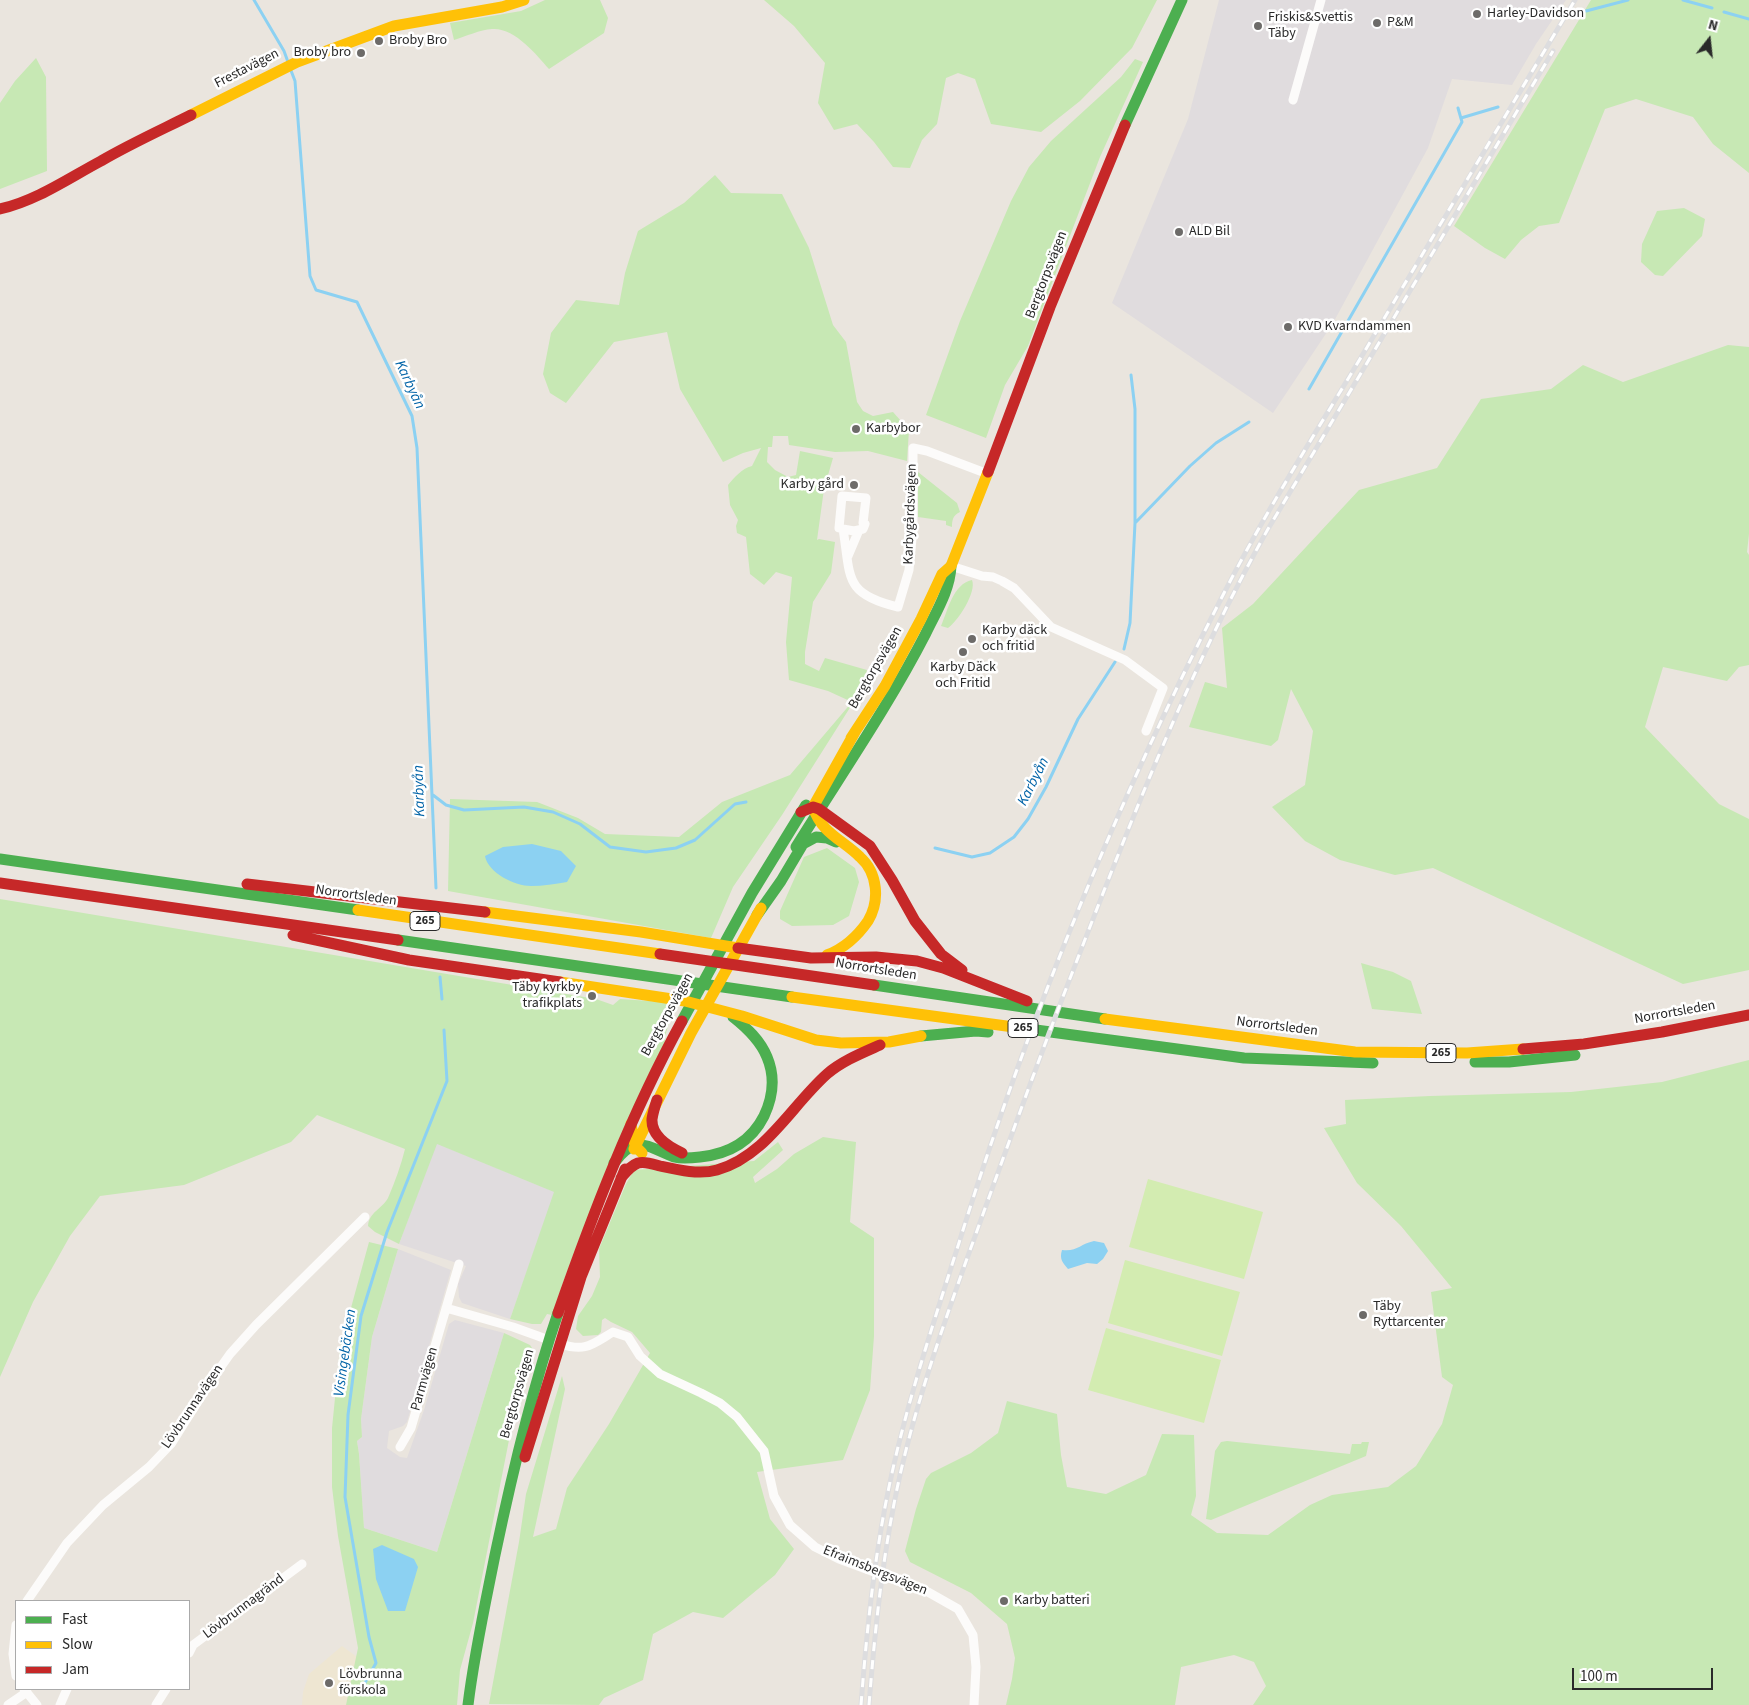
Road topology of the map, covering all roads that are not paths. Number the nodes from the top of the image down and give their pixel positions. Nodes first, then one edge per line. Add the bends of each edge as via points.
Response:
1 (524, 0) edge
2 (1182, 0) edge
3 (1320, 0) edge
4 (1294, 100) dead end
5 (0, 209) edge
6 (988, 474) junction
7 (843, 529) junction
8 (858, 530) junction
9 (848, 556) junction
10 (951, 566) junction
11 (855, 732) junction
12 (1146, 732) dead end
13 (816, 811) junction
14 (801, 812) junction
15 (850, 848) junction
16 (0, 860) edge
17 (47, 867) junction
18 (0, 883) edge
19 (46, 890) junction
20 (754, 920) junction
21 (817, 958) junction
22 (974, 979) junction
23 (717, 1010) junction
24 (1749, 1015) edge
25 (1132, 1022) junction
26 (1749, 1023) edge
27 (889, 1042) junction
28 (1244, 1058) junction
29 (657, 1100) junction
30 (631, 1124) junction
31 (635, 1146) junction
32 (701, 1156) junction
33 (614, 1163) junction
34 (667, 1167) junction
35 (621, 1178) junction
36 (365, 1217) dead end
37 (459, 1264) dead end
38 (446, 1308) junction
39 (554, 1342) junction
40 (400, 1447) dead end
41 (302, 1564) dead end
42 (29, 1600) edge
43 (15, 1635) edge
44 (190, 1651) edge
45 (15, 1669) edge
46 (25, 1690) edge
47 (67, 1690) edge
48 (165, 1690) edge
49 (8, 1705) edge
50 (37, 1705) edge
51 (60, 1705) edge
52 (156, 1705) edge
53 (468, 1705) edge
54 (974, 1705) edge

1 - 5 main road, Frestavägen via 502,7 394,26 283,67 42,193
2 - 6 main road, Bergtorpsvägen via 1122,129 1064,271
3 - 4 street
6 - 9 street, Karbygårdsvägen via 913,448 913,528 909,570 898,607 878,602 856,588
6 - 10 main road, Bergtorpsvägen
7 - 8 street
7 - 8 street, Karbygårdsvägen via 839,528 842,496 866,498 864,524
7 - 9 street, Karbygårdsvägen
8 - 9 street
10 - 11 main road, Bergtorpsvägen via 942,574 885,686
10 - 12 street via 1002,581 1014,588 1051,627 1125,660 1163,688
10 - 13 main road, Bergtorpsvägen via 952,576 915,654 894,692
11 - 13 main road
11 - 14 main road, Bergtorpsvägen
13 - 14 main road
13 - 15 main road via 821,826
13 - 20 main road, Bergtorpsvägen
13 - 22 main road via 870,846 915,921 941,954
14 - 30 main road, Bergtorpsvägen via 738,917 663,1056
15 - 20 main road via 816,837 803,844
15 - 21 main road via 871,872 876,890 875,910 858,937 840,950
16 - 17 main road, Norrortsleden / 265
17 - 21 main road via 126,870 451,908
17 - 25 main road, Norrortsleden / 265
18 - 19 main road, Norrortsleden / 265
19 - 23 main road via 120,908 284,933 409,960 635,992
19 - 28 main road, Norrortsleden / 265
20 - 29 main road, Bergtorpsvägen
21 - 22 main road via 908,960
22 - 25 main road via 1025,1000
23 - 27 main road via 816,1040
23 - 32 main road via 734,1018 755,1035 768,1057 772,1073 770,1103 757,1130 739,1146
24 - 25 main road, Norrortsleden / 265 via 1584,1044 1467,1053 1355,1052
26 - 28 main road, Norrortsleden / 265 via 1596,1053 1510,1062 1350,1063
27 - 28 main road via 976,1031
27 - 34 main road via 828,1072 760,1147 737,1161 716,1170
29 - 31 main road, Bergtorpsvägen
29 - 32 main road via 653,1130 669,1147 686,1155
30 - 31 main road
30 - 33 main road, Bergtorpsvägen
31 - 32 main road via 646,1146 681,1158
31 - 33 main road via 626,1150
31 - 34 main road via 645,1157
31 - 35 main road, Bergtorpsvägen
33 - 39 main road, Bergtorpsvägen via 589,1225
34 - 35 main road via 639,1163
35 - 39 main road, Bergtorpsvägen
36 - 42 street, Lövbrunnavägen via 230,1354 171,1444 67,1543
37 - 38 street, Parmvägen
38 - 39 street
38 - 40 street, Parmvägen via 411,1428
39 - 53 main road, Bergtorpsvägen via 520,1473 502,1521 474,1657
39 - 54 street, Efraimsbergsvägen via 586,1348 613,1332 628,1337 640,1356 660,1374 702,1393 737,1417 764,1451 774,1496 790,1525 815,1547 928,1592 958,1609 973,1635 976,1667
41 - 44 street, Lövbrunnagränd
43 - 45 street
46 - 49 street
46 - 50 street
47 - 51 street
48 - 52 street

